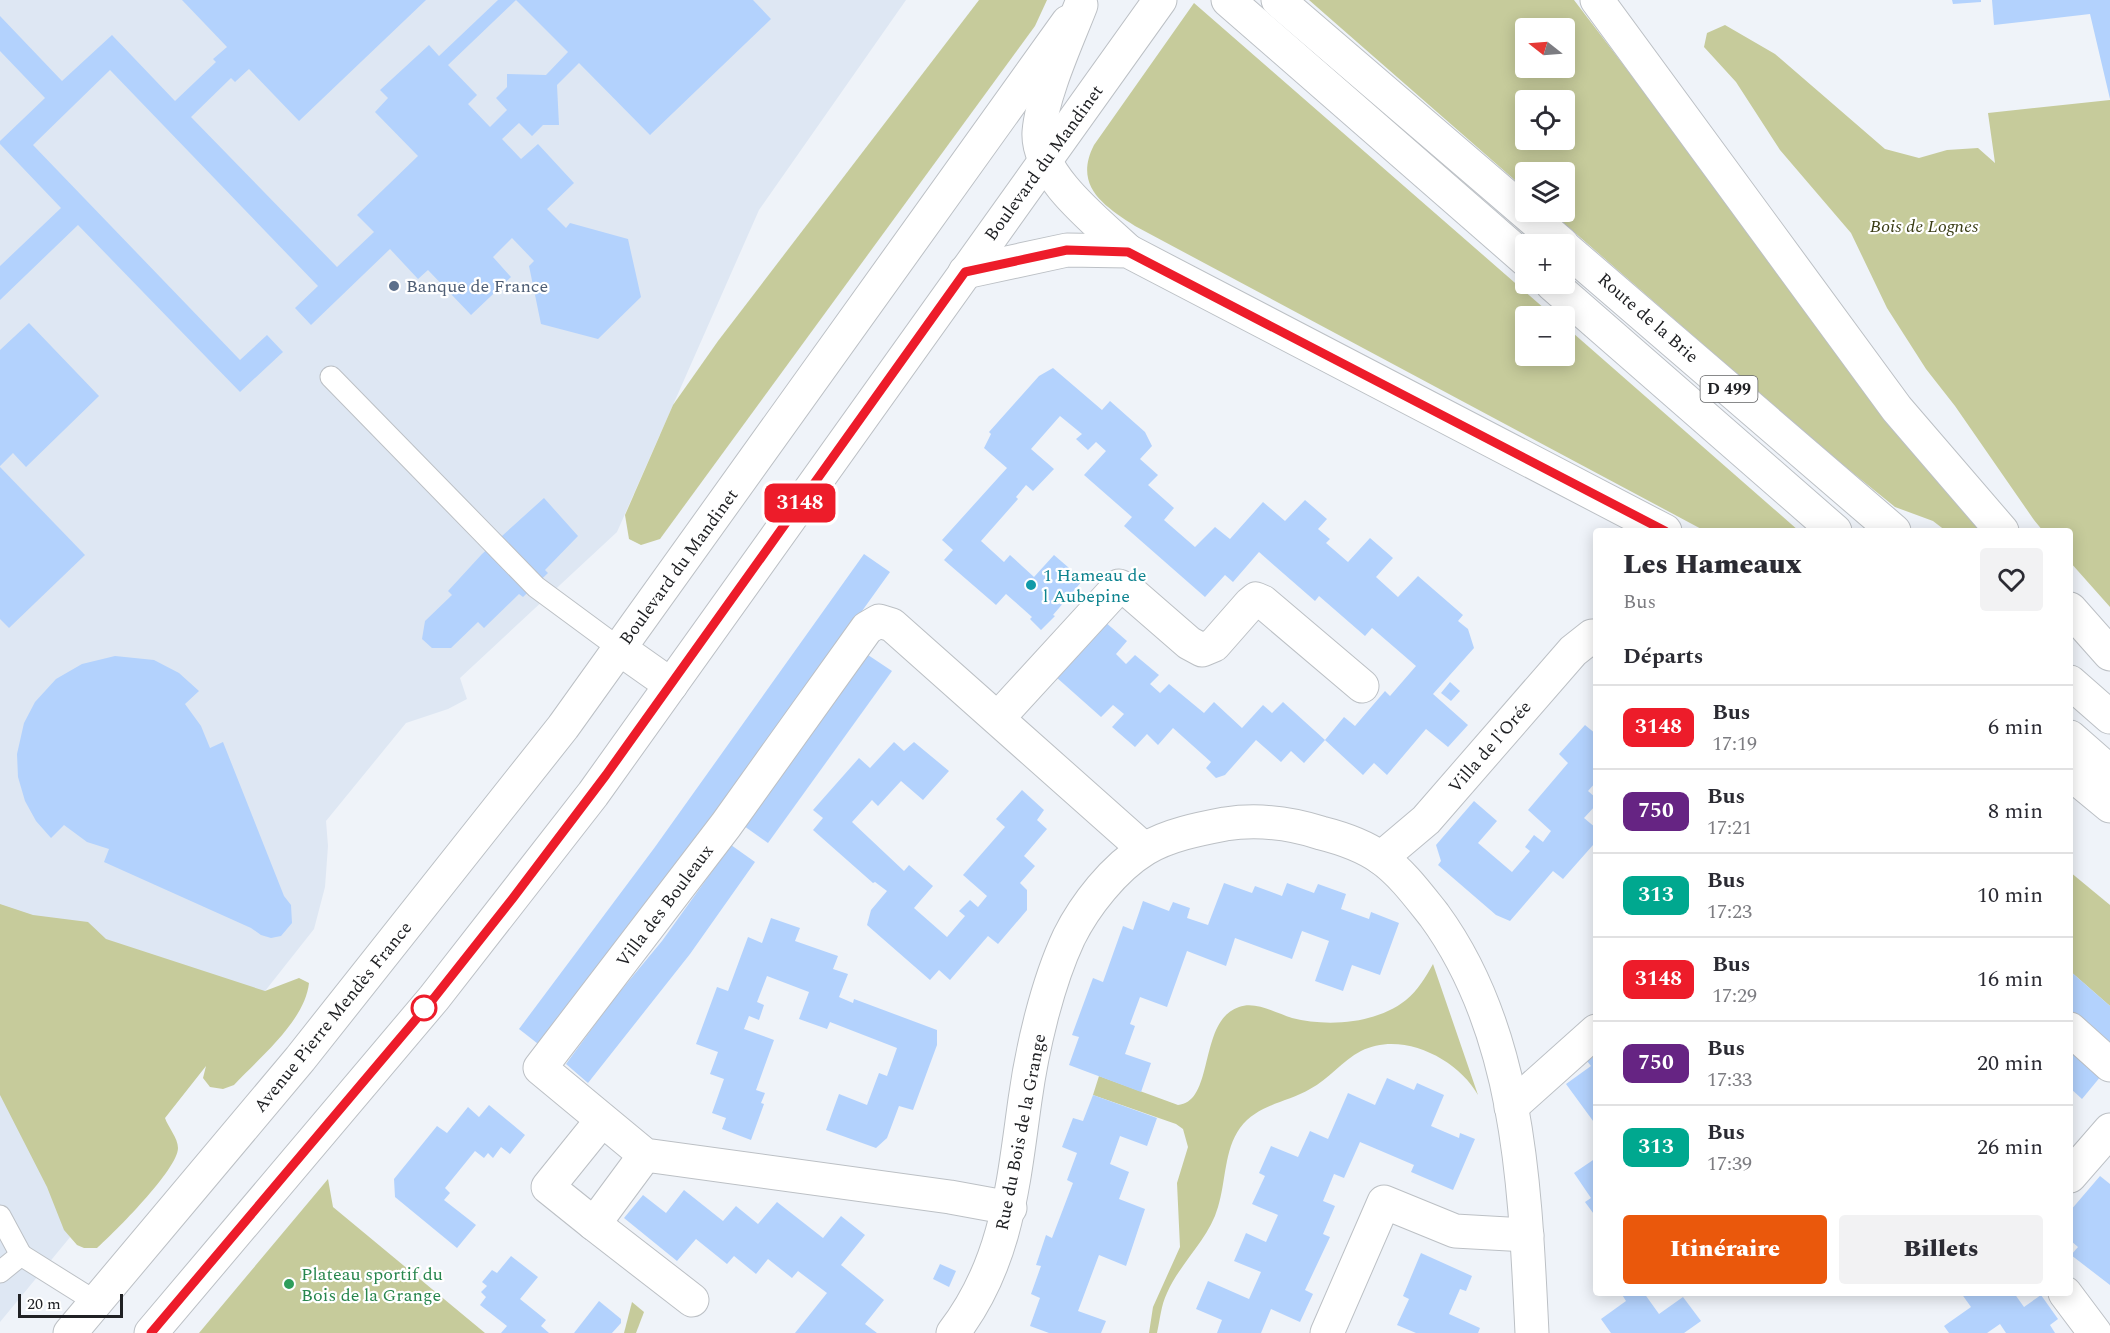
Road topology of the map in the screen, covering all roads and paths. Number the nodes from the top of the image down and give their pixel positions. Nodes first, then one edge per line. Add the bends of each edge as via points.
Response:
1 (1160, 0) edge
2 (1228, 0) edge
3 (1278, 0) edge
4 (1596, 0) edge
5 (1082, 2) edge
6 (1045, 161) junction
7 (1549, 234) edge
8 (1515, 250) edge
9 (1128, 252) junction
10 (1575, 256) edge
11 (965, 272) junction
12 (1563, 294) edge
13 (331, 377) dead end
14 (1659, 528) edge
15 (1832, 528) edge
16 (1891, 528) edge
17 (1999, 528) edge
18 (2073, 612) edge
19 (1593, 636) edge
20 (620, 649) junction
21 (2110, 654) edge
22 (2073, 685) edge
23 (671, 686) junction
24 (1362, 686) dead end
25 (587, 694) joint
26 (2110, 717) edge
27 (998, 718) junction
28 (2073, 739) edge
29 (2110, 772) edge
30 (2073, 775) edge
31 (2110, 806) edge
32 (1144, 849) junction
33 (1381, 858) junction
34 (2073, 1032) edge
35 (1593, 1035) edge
36 (2110, 1065) edge
37 (1511, 1107) junction
38 (602, 1120) junction
39 (2110, 1130) edge
40 (645, 1155) junction
41 (2073, 1173) edge
42 (1010, 1208) junction
43 (0, 1216) edge
44 (594, 1224) junction
45 (1527, 1235) junction
46 (21, 1255) junction
47 (0, 1272) edge
48 (2067, 1296) edge
49 (692, 1300) dead end
50 (96, 1302) junction
51 (70, 1333) edge
52 (151, 1333) edge
53 (953, 1333) edge
54 (1327, 1333) edge
55 (1532, 1333) edge
56 (2095, 1333) edge

1 - 6 main road, Boulevard du Mandinet
2 - 8 main road
3 - 7 main road, Route de la Brie / D 499
4 - 17 main road via 1897,409
5 - 6 main road via 1044,107 1038,134
5 - 20 main road, Boulevard du Mandinet
6 - 9 main road via 1070,196
6 - 11 main road, Boulevard du Mandinet
9 - 11 main road via 1067,250
9 - 14 main road
10 - 16 main road, Route de la Brie / D 499
11 - 23 main road, Boulevard du Mandinet
12 - 15 main road, Route de la Brie / D 499
13 - 20 lane via 536,588
18 - 21 main road
19 - 33 main road, Villa de l'Orée via 1573,651 1426,820
20 - 23 main road
20 - 25 main road, Boulevard du Mandinet
22 - 26 main road
23 - 52 main road, Boulevard du Mandinet via 593,794 434,998
24 - 27 main road via 1256,599 1214,645 1202,650 1119,586
25 - 50 main road, Avenue Pierre Mendès France via 333,1018
27 - 32 main road, Villa des Bouleaux
27 - 38 main road, Villa des Bouleaux via 892,625 879,621 867,628 726,825 540,1068
28 - 29 main road
30 - 31 main road
32 - 33 main road, Rue du Bois de la Grange via 1207,828 1274,822 1342,839
32 - 42 main road, Rue du Bois de la Grange via 1116,873 1069,937 1053,981 1032,1064
33 - 37 main road, Rue du Bois de la Grange via 1413,887 1455,944 1487,1020
34 - 36 main road
35 - 37 main road
37 - 45 main road, Rue du Bois de la Grange via 1523,1178
38 - 40 main road, Villa des Bouleaux
38 - 44 main road via 548,1187
39 - 41 main road
40 - 42 main road
40 - 44 main road
42 - 53 main road, Rue du Bois de la Grange via 993,1263 977,1298
43 - 46 lane
44 - 49 main road
45 - 54 main road via 1455,1232 1384,1202
45 - 55 main road, Rue du Bois de la Grange
46 - 47 lane
46 - 50 lane
48 - 56 main road
50 - 51 main road, Avenue Pierre Mendès France

